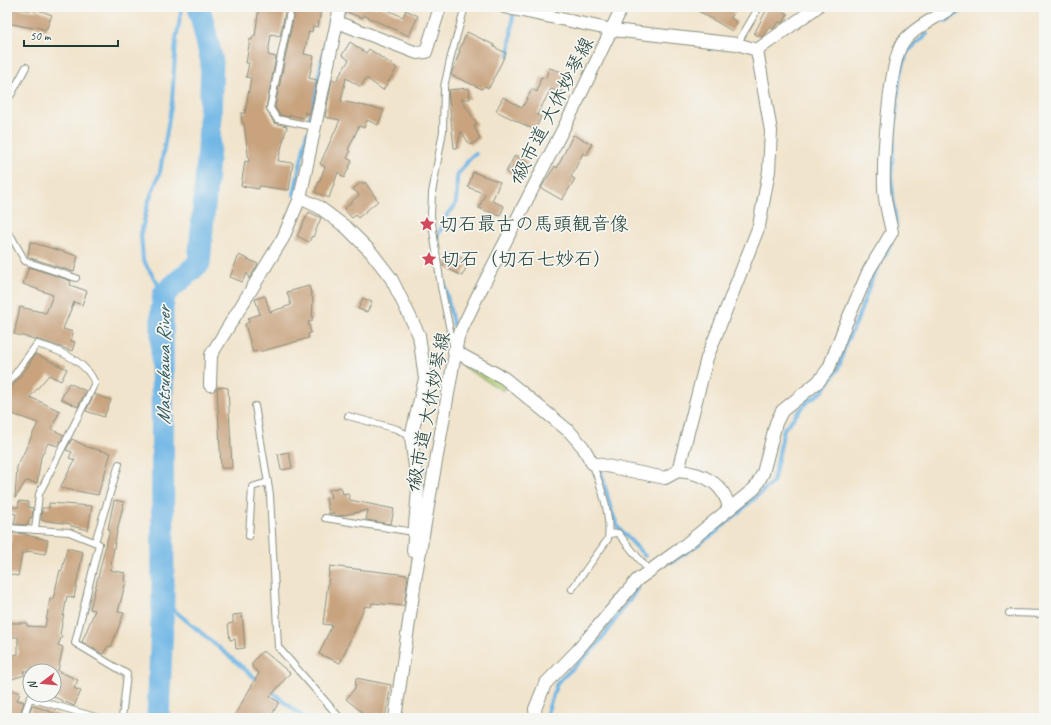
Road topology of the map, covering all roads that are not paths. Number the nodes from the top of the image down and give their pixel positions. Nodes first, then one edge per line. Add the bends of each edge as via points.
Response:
1 (291, 7) edge
2 (440, 7) edge
3 (465, 7) edge
4 (504, 7) edge
5 (622, 7) edge
6 (759, 7) edge
7 (817, 7) edge
8 (953, 7) edge
9 (336, 8) edge
10 (337, 22) junction
11 (613, 30) junction
12 (737, 44) junction
13 (757, 50) junction
14 (26, 67) dead end
15 (7, 94) edge
16 (315, 127) junction
17 (300, 198) junction
18 (7, 234) edge
19 (76, 278) dead end
20 (454, 351) junction
21 (210, 385) dead end
22 (7, 386) edge
23 (255, 406) dead end
24 (348, 416) dead end
25 (411, 437) junction
26 (592, 463) junction
27 (118, 464) dead end
28 (678, 471) junction
29 (268, 482) junction
30 (729, 509) junction
31 (325, 518) dead end
32 (7, 528) edge
33 (35, 530) junction
34 (414, 532) junction
35 (609, 534) junction
36 (249, 536) dead end
37 (95, 542) junction
38 (649, 571) junction
39 (416, 574) junction
40 (572, 589) dead end
41 (1009, 613) dead end
42 (1044, 614) edge
43 (23, 718) edge
44 (99, 718) edge
45 (122, 718) edge
46 (340, 718) edge
47 (395, 718) edge
48 (536, 718) edge

1 - 16 lane via 270,108 277,118
2 - 10 street via 426,52 417,54
3 - 20 lane via 444,87 443,131 432,192 431,216 441,287
4 - 11 street
5 - 11 street, 1級市道 大休妙琴線
6 - 12 lane
7 - 13 street
8 - 30 street via 910,34 902,44 895,66 888,108 884,188 892,232 869,270 829,368 819,381 782,411 776,423 764,473 755,488
9 - 10 street
10 - 16 street
11 - 12 street
11 - 20 street, 1級市道 大休妙琴線 via 477,297
12 - 13 street
13 - 28 street via 771,131 769,171 759,226 707,358
14 - 15 lane via 11,95
16 - 17 street
17 - 21 street via 283,238 211,355
17 - 25 street via 319,207 347,228 391,278 400,294 419,335 425,379
18 - 19 lane via 11,236 25,261
20 - 26 street via 504,378 570,432
20 - 39 street, 1級市道 大休妙琴線
22 - 33 lane via 37,344 63,352 91,374 95,384 39,494
23 - 29 lane
24 - 25 lane via 397,429
25 - 34 street via 418,489
26 - 28 street via 665,478
26 - 35 lane via 601,487
27 - 37 lane
28 - 30 street via 706,477 718,486 727,498
29 - 36 lane via 252,486
29 - 46 lane via 278,647
30 - 38 street
31 - 34 lane
32 - 33 lane
33 - 37 lane via 69,532
34 - 39 street via 413,557
35 - 38 lane via 618,533
35 - 40 lane
37 - 45 lane via 99,544 75,643 127,674
38 - 48 street via 637,580 577,651 545,684 535,709
39 - 47 street, 1級市道 大休妙琴線
41 - 42 lane
43 - 44 lane via 30,698

